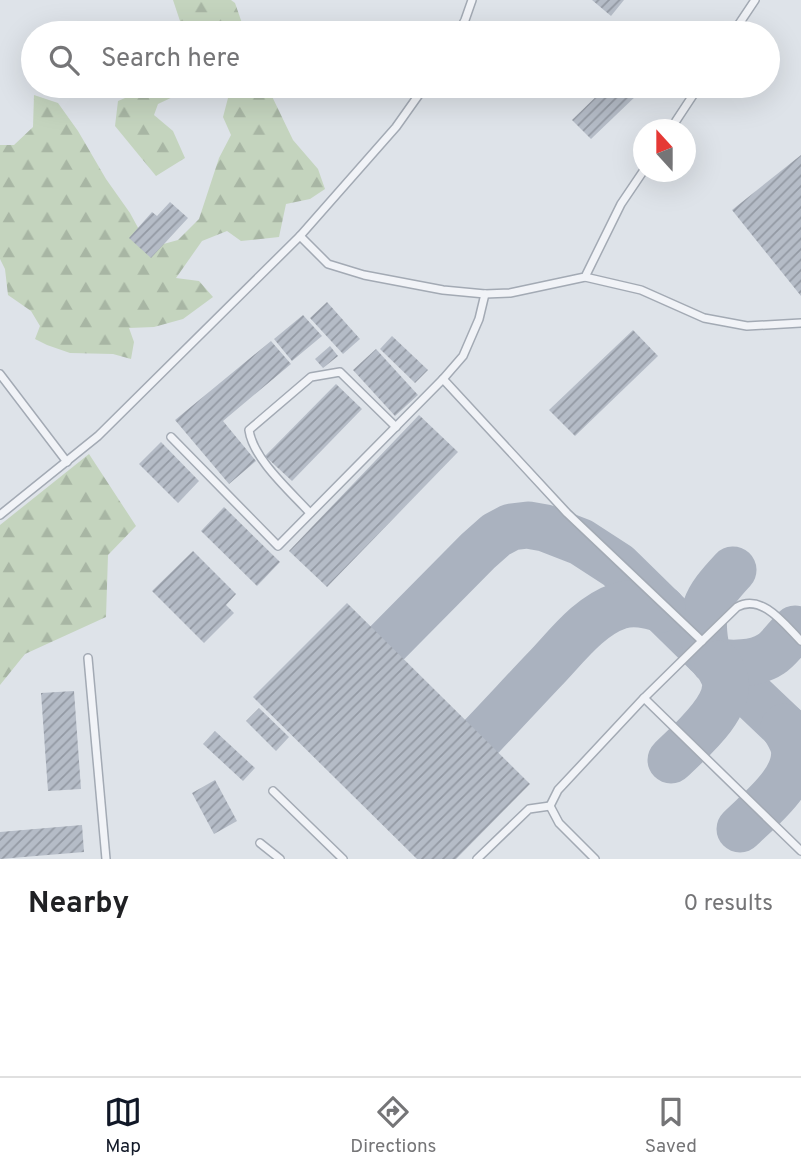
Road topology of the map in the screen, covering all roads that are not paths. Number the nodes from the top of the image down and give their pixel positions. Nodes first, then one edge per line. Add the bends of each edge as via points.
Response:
1 (471, 0) edge
2 (755, 0) edge
3 (464, 21) edge
4 (741, 21) edge
5 (417, 98) edge
6 (691, 98) edge
7 (677, 119) edge
8 (635, 182) edge
9 (300, 236) junction
10 (585, 277) junction
11 (485, 294) junction
12 (801, 323) edge
13 (0, 374) edge
14 (443, 379) junction
15 (396, 427) junction
16 (171, 437) dead end
17 (66, 462) junction
18 (310, 513) junction
19 (0, 515) edge
20 (801, 640) edge
21 (702, 641) junction
22 (88, 657) dead end
23 (644, 698) junction
24 (273, 791) dead end
25 (550, 806) junction
26 (260, 842) dead end
27 (801, 851) edge
28 (106, 859) edge
29 (280, 859) edge
30 (342, 859) edge
31 (477, 859) edge
32 (595, 859) edge

1 - 3 lane
2 - 4 lane
5 - 9 lane
6 - 7 lane
8 - 10 lane
9 - 11 lane via 328,264 364,275
9 - 17 lane via 98,436
10 - 11 lane
10 - 12 lane via 641,290 704,318 747,326
11 - 14 lane via 463,356
13 - 17 lane
14 - 15 lane
14 - 21 lane via 567,513
15 - 18 lane
15 - 18 lane via 341,372 311,377 249,430 261,459
16 - 18 lane via 278,546
17 - 19 lane
20 - 21 lane via 753,602 737,607
21 - 23 lane
22 - 28 lane
23 - 25 lane via 558,790
23 - 27 lane
24 - 30 lane
25 - 31 lane via 529,809
25 - 32 lane via 559,823
26 - 29 lane

